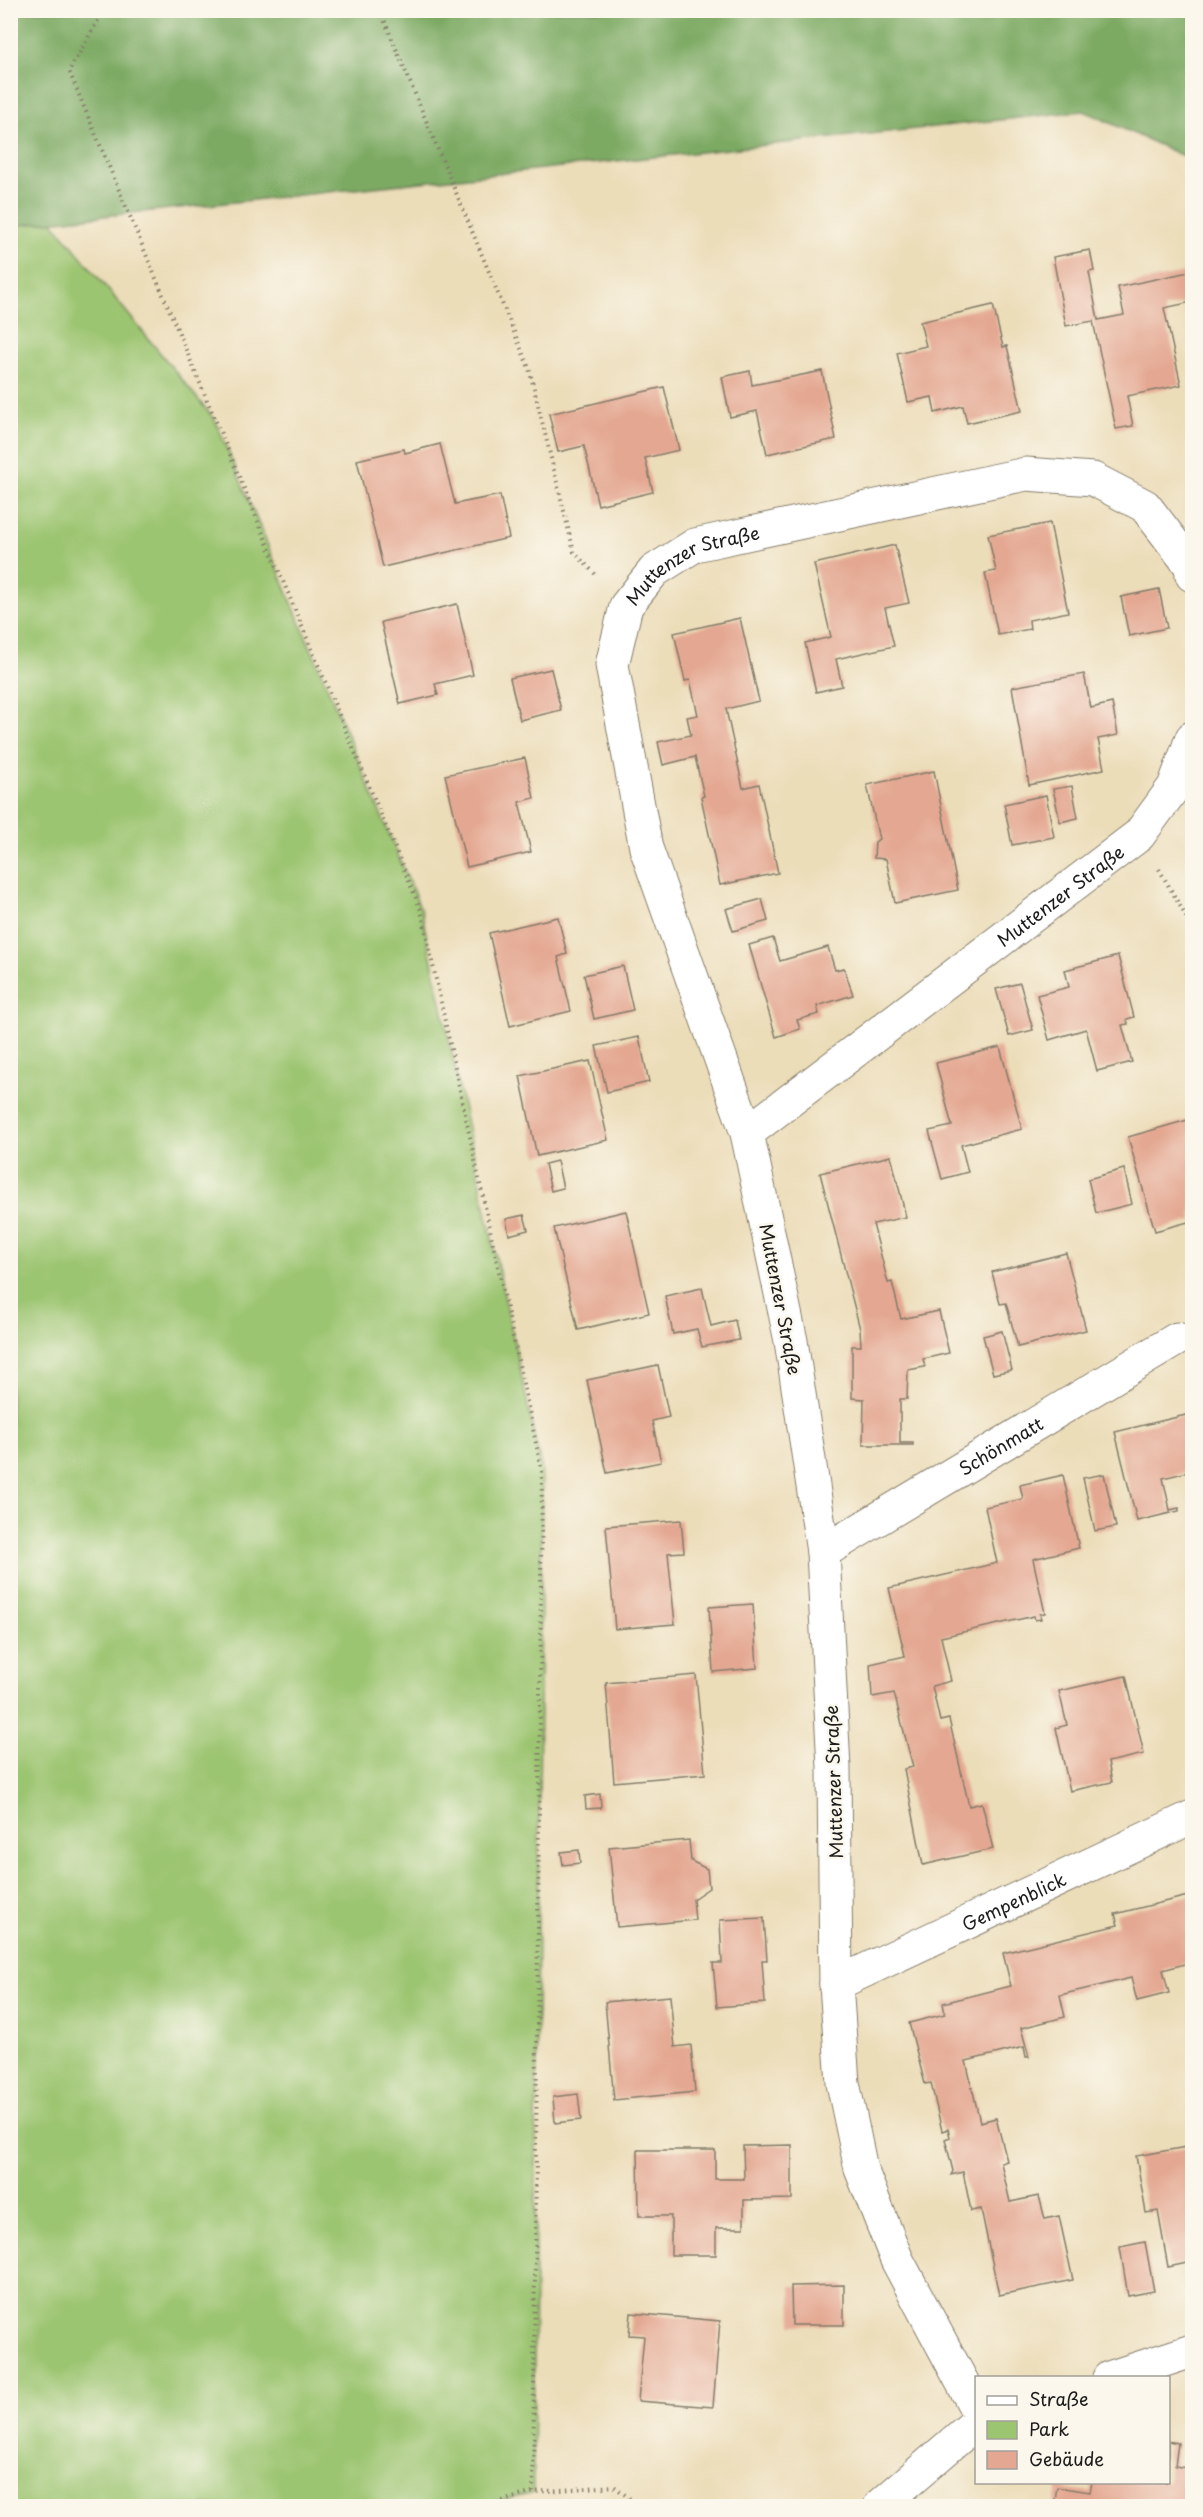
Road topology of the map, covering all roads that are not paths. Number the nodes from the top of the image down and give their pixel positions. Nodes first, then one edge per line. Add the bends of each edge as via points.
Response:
1 (1192, 575) edge
2 (1192, 738) edge
3 (747, 1133) junction
4 (1177, 1339) dead end
5 (823, 1552) junction
6 (1192, 1817) edge
7 (836, 1984) junction
8 (1192, 2351) edge
9 (1115, 2376) edge
10 (975, 2406) edge
11 (975, 2424) edge
12 (880, 2506) edge

1 - 3 street, Muttenzer Straße via 1191,566 1145,506 1093,479 1026,474 695,545 654,571 626,606 612,665 646,848
2 - 3 street, Muttenzer Straße via 1174,787 1139,835
3 - 5 street, Muttenzer Straße via 791,1341
4 - 5 street, Schönmatt
5 - 7 street, Muttenzer Straße via 834,1768
6 - 7 street, Gempenblick
7 - 10 street, Muttenzer Straße via 843,2083 861,2169 897,2260
8 - 9 street
11 - 12 street

